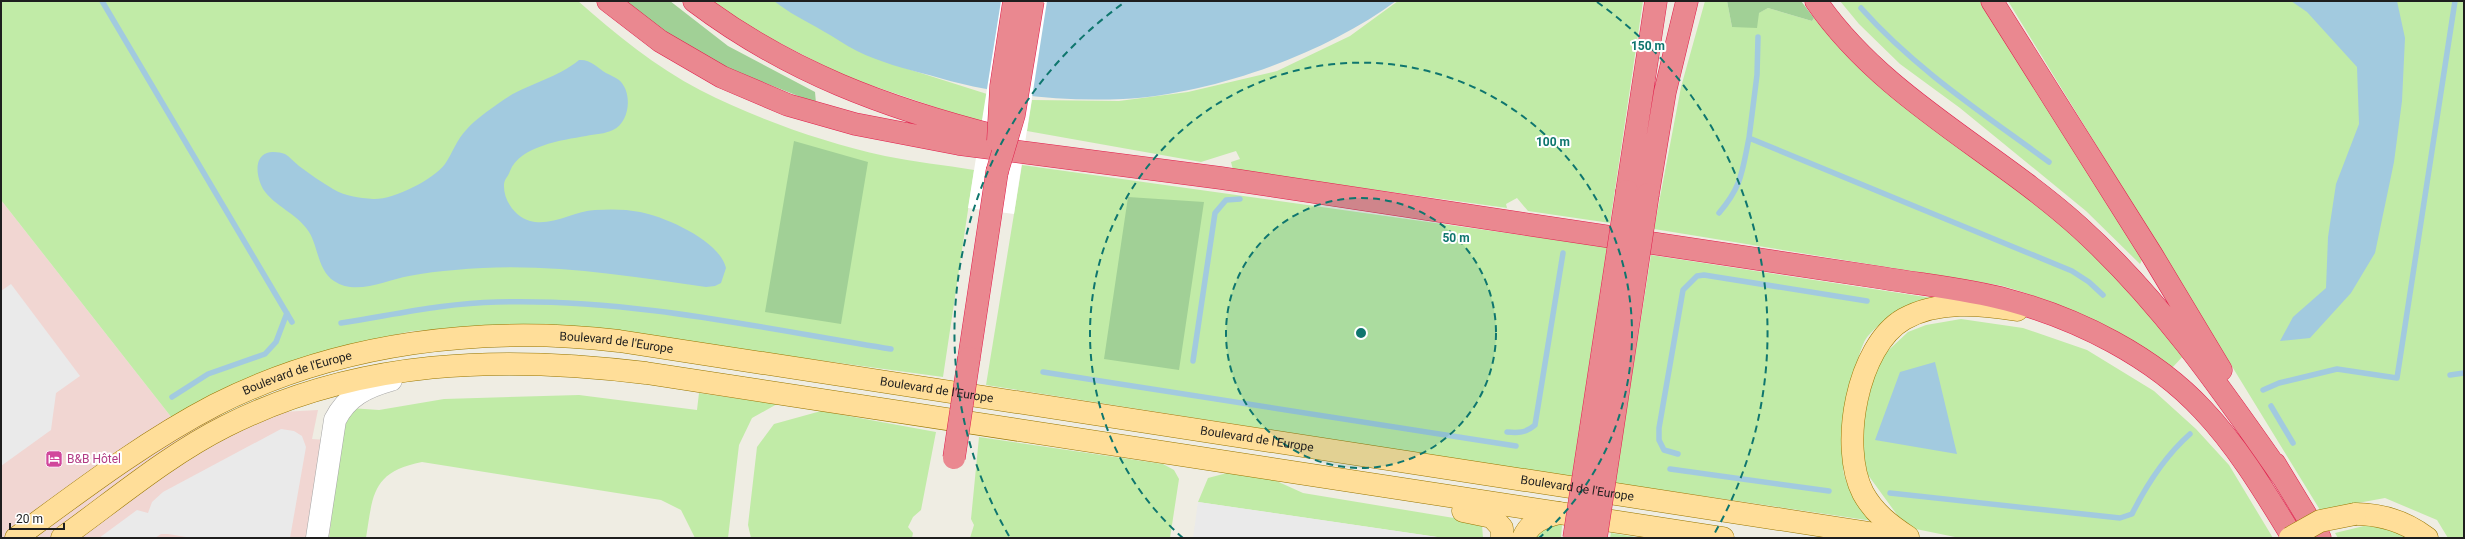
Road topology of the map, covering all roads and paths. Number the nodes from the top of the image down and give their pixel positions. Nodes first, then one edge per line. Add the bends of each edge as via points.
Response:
1 (608, 1) edge
2 (694, 1) edge
3 (1014, 1) edge
4 (1033, 1) edge
5 (1656, 1) edge
6 (1687, 1) edge
7 (1816, 1) edge
8 (1992, 1) edge
9 (997, 172) junction
10 (1221, 178) junction
11 (2057, 317) junction
12 (447, 367) junction
13 (954, 458) dead end
14 (1270, 468) junction
15 (2282, 476) junction
16 (1559, 513) junction
17 (16, 538) edge
18 (62, 538) edge
19 (317, 538) edge
20 (1502, 538) edge
21 (1523, 538) edge
22 (1574, 538) edge
23 (1596, 538) edge
24 (1723, 538) edge
25 (1902, 538) edge
26 (1909, 538) edge
27 (2290, 538) edge
28 (2294, 538) edge
29 (2320, 538) edge
30 (2427, 538) edge

1 - 10 highway via 660,40 722,77 824,117 960,144
2 - 10 highway via 747,38 803,70 836,85 917,114 1003,138
3 - 9 highway, bridge via 1001,86
4 - 9 highway, bridge via 1015,108
5 - 22 highway, bridge
6 - 23 highway, bridge via 1665,92
7 - 15 highway via 1841,34 1876,71 2034,189 2117,264 2185,341
8 - 15 highway via 2160,268
9 - 13 highway, bridge
10 - 11 highway via 1984,294
11 - 26 main road via 1986,306 1945,306 1905,319 1894,326 1876,346 1866,365 1857,399 1854,465 1858,483 1868,502 1888,524
11 - 28 highway via 2145,362 2202,409 2248,467
12 - 14 main road, Boulevard de l'Europe via 529,363 619,369
12 - 18 main road, Boulevard de l'Europe via 399,371 355,380 301,395 250,415 181,453
12 - 19 street via 372,386 346,403 333,431
14 - 16 main road, Boulevard de l'Europe
14 - 20 main road via 1314,485 1343,492 1482,514 1498,522 1502,528
15 - 29 highway
16 - 21 main road via 1533,523
16 - 24 main road, Boulevard de l'Europe
17 - 25 main road, Boulevard de l'Europe via 165,433 217,404 263,384 318,366 395,346 471,336 528,334 619,341
27 - 30 main road, bridge via 2320,521 2355,514 2393,519

